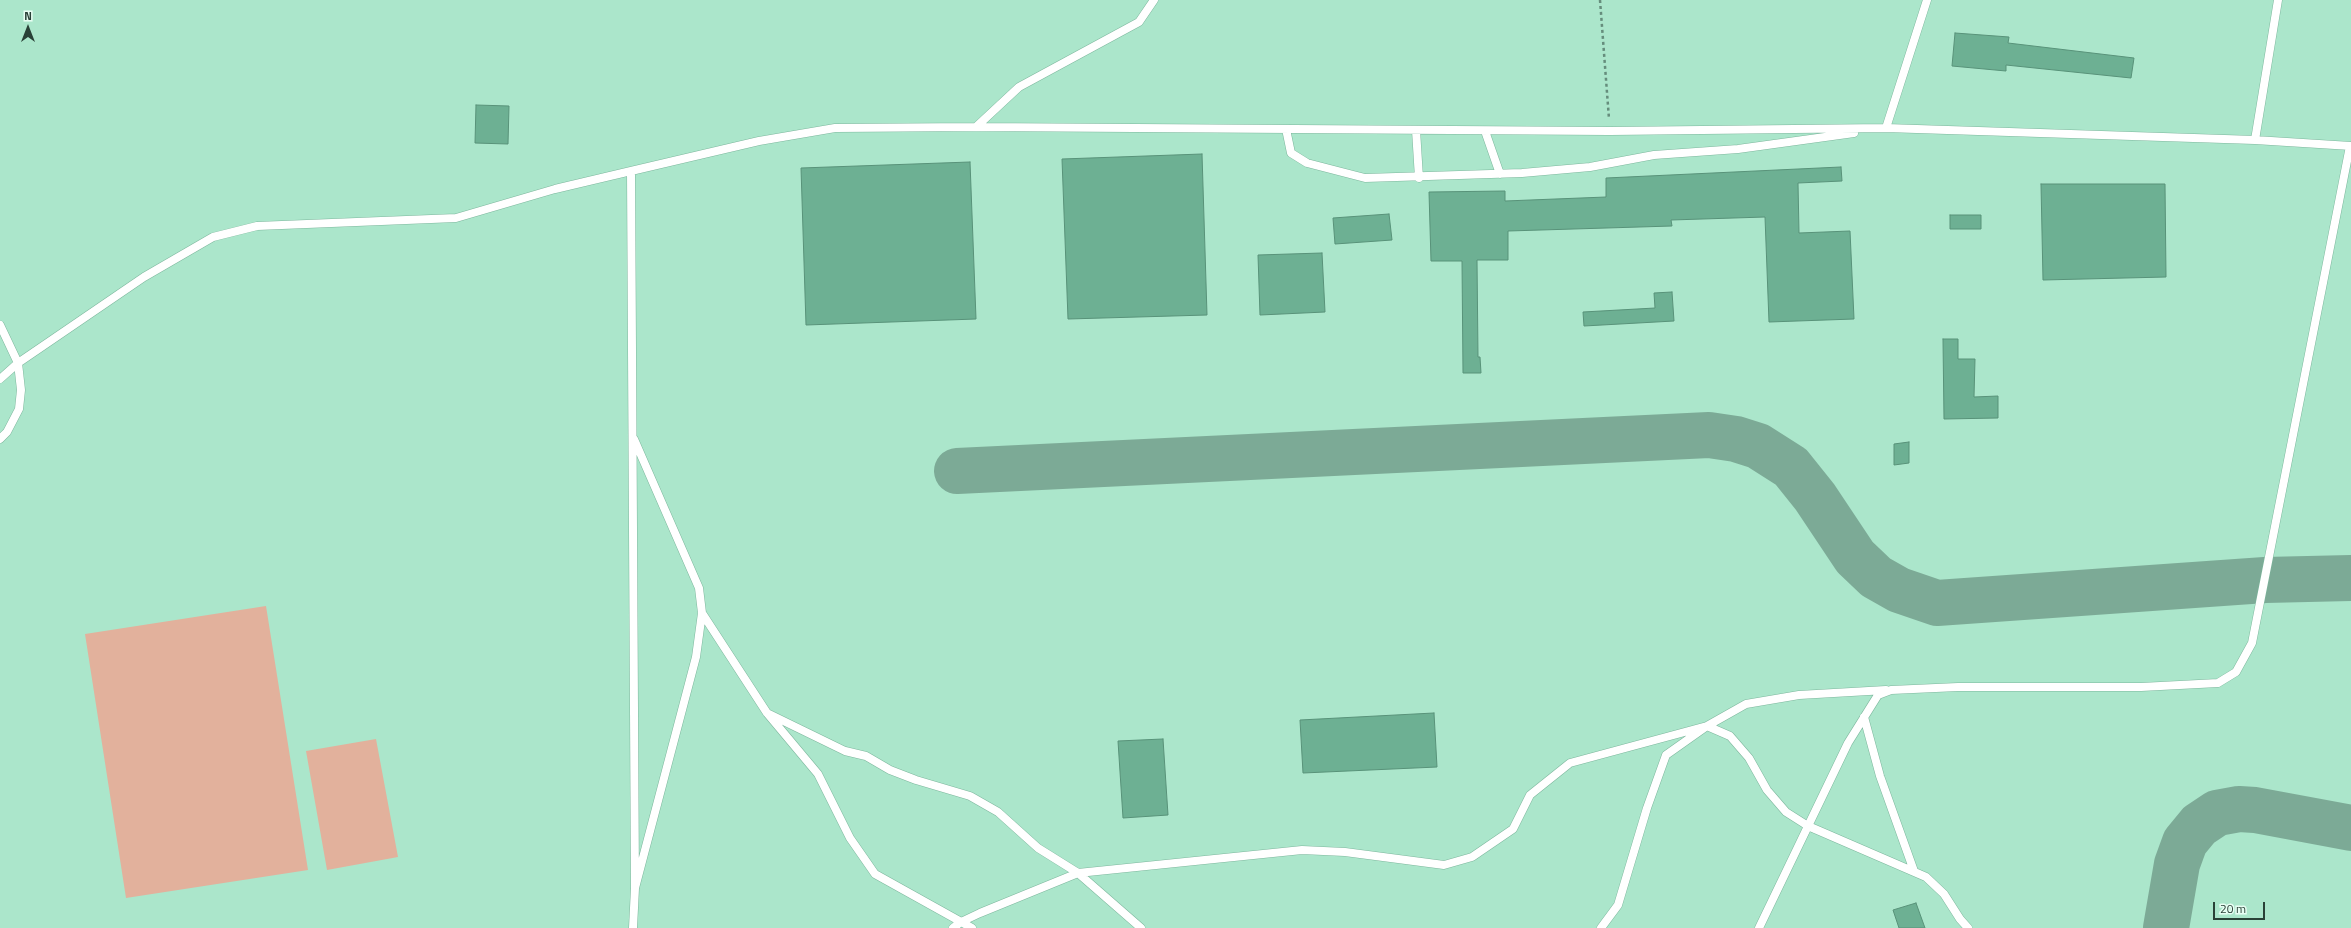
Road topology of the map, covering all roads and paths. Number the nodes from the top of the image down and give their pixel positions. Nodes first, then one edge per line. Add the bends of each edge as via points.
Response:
1 (1154, 0) edge
2 (1600, 0) edge
3 (1927, 0) edge
4 (2278, 0) edge
5 (976, 127) junction
6 (1886, 128) junction
7 (1286, 129) junction
8 (1416, 130) junction
9 (1485, 130) junction
10 (1610, 131) junction
11 (2255, 140) junction
12 (2350, 146) edge
13 (631, 171) junction
14 (1500, 174) junction
15 (1419, 178) junction
16 (0, 325) edge
17 (18, 363) junction
18 (0, 379) edge
19 (633, 435) junction
20 (0, 439) edge
21 (702, 613) junction
22 (1891, 690) junction
23 (767, 713) junction
24 (1864, 718) junction
25 (1707, 726) junction
26 (1808, 826) junction
27 (1914, 871) junction
28 (1078, 873) junction
29 (635, 888) junction
30 (961, 922) junction
31 (633, 928) edge
32 (953, 928) edge
33 (972, 928) edge
34 (1141, 928) edge
35 (1601, 928) edge
36 (1759, 928) edge
37 (1968, 928) edge

1 - 5 lane via 1139,22 1019,87
2 - 10 path
3 - 6 lane
4 - 11 lane
5 - 7 lane
5 - 13 lane via 836,128 759,140
6 - 10 lane
6 - 11 lane
6 - 14 lane via 1738,149 1654,155 1590,167
7 - 8 lane
7 - 15 lane via 1291,153 1307,163 1365,178
8 - 9 lane
8 - 15 lane
9 - 10 lane
9 - 14 lane
11 - 12 lane
12 - 22 lane via 2252,643 2236,672 2218,683 2141,687 1958,687
13 - 17 lane via 555,189 456,218 257,226 213,237 144,277
13 - 19 lane
14 - 15 lane
16 - 17 lane
17 - 18 lane
17 - 20 lane via 22,390 19,409 7,432
19 - 21 lane via 699,588
19 - 29 lane
21 - 23 lane
21 - 29 lane via 696,657
22 - 24 lane via 1878,695
22 - 25 lane via 1799,696 1746,704
23 - 28 lane via 845,751 866,756 890,770 970,796 998,812 1038,848
23 - 30 lane via 818,774 850,838 875,874
24 - 26 lane via 1848,743
24 - 27 lane via 1880,776
25 - 26 lane via 1730,736 1749,758 1767,790 1786,812
25 - 28 lane via 1570,763 1530,795 1513,829 1472,857 1444,865 1345,852 1302,850
25 - 35 lane via 1666,755 1618,905
26 - 27 lane
26 - 36 lane
27 - 37 lane via 1926,877 1944,894
28 - 30 lane
28 - 34 lane
29 - 31 lane
30 - 32 lane
30 - 33 lane

